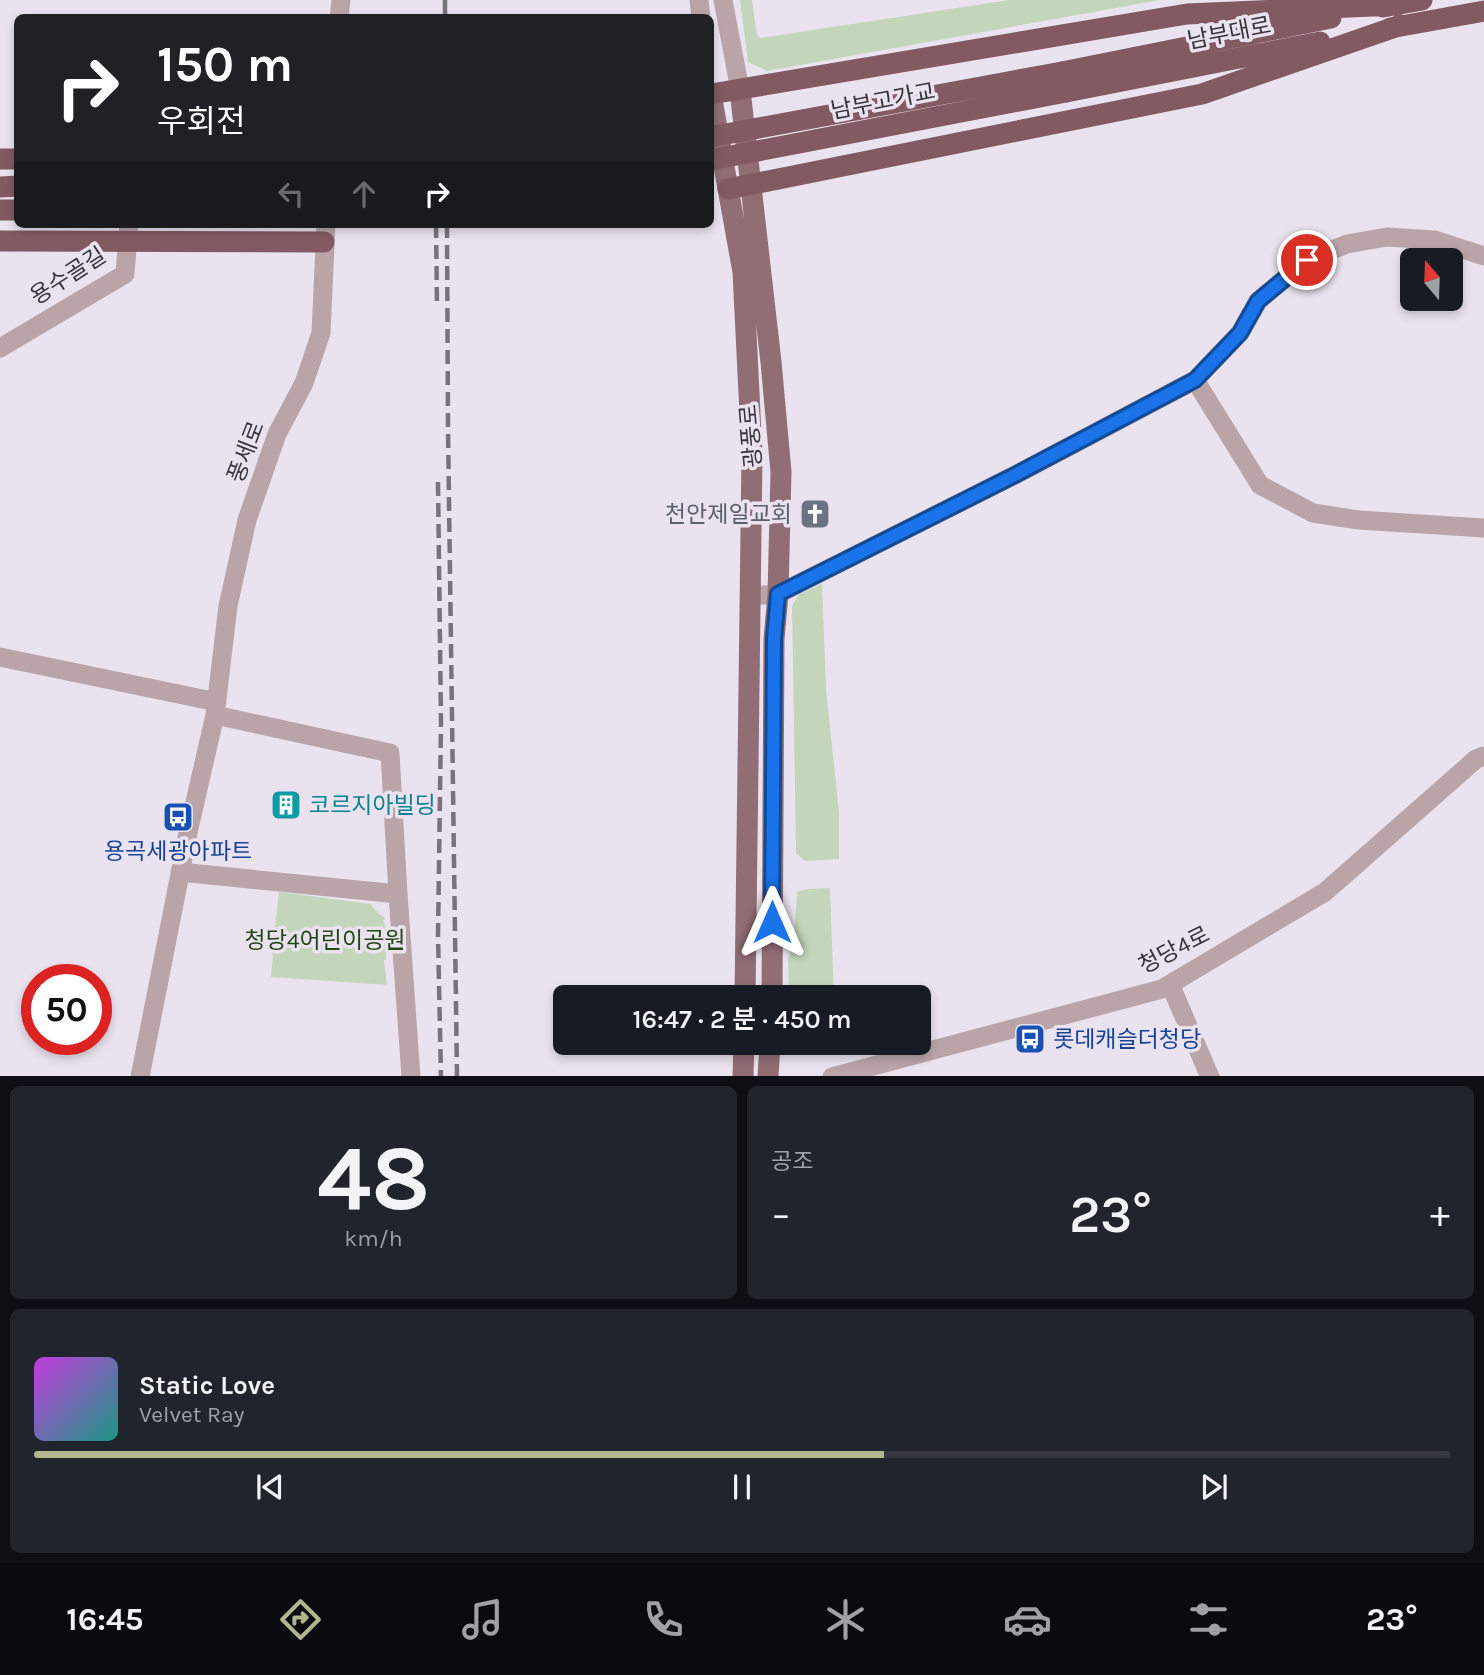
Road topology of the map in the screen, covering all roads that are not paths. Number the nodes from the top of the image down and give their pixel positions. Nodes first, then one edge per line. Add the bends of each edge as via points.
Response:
1 (723, 0) edge
2 (1422, 0) edge
3 (1484, 11) edge
4 (1398, 15) junction
5 (1447, 17) junction
6 (1484, 18) edge
7 (1064, 82) junction
8 (740, 90) junction
9 (714, 93) edge
10 (714, 110) edge
11 (714, 136) edge
12 (714, 159) edge
13 (752, 184) junction
14 (728, 189) junction
15 (128, 233) edge
16 (325, 233) edge
17 (0, 241) edge
18 (1484, 256) edge
19 (0, 348) edge
20 (1195, 380) junction
21 (1484, 528) edge
22 (778, 594) junction
23 (751, 596) junction
24 (0, 657) edge
25 (216, 708) junction
26 (1484, 755) edge
27 (180, 872) junction
28 (398, 894) junction
29 (1170, 984) junction
30 (745, 985) edge
31 (772, 985) edge
32 (744, 1055) edge
33 (769, 1055) edge
34 (140, 1076) edge
35 (411, 1076) edge
36 (743, 1076) edge
37 (768, 1076) edge
38 (832, 1076) edge
39 (1210, 1076) edge

1 - 8 street, 광풍로
2 - 4 highway, 남부대로
3 - 5 highway, 남부대로
4 - 5 highway, 남부대로
4 - 7 highway, 남부대로
4 - 8 highway via 1187,14
4 - 13 highway via 1202,94
5 - 6 highway
7 - 11 highway, 남부고가교, bridge
7 - 12 highway, 남부고가교, bridge
8 - 9 highway
8 - 13 main road, 광풍로
10 - 14 main road, 광풍로
13 - 14 highway
13 - 22 main road, 광풍로 via 781,472
14 - 23 main road, 광풍로 via 743,272 752,454
15 - 16 highway
15 - 17 highway
15 - 19 street, 용수골길 via 125,274
16 - 25 street, 풍세로 via 321,332 304,383 277,434 247,520 228,606
18 - 20 street via 1435,240 1387,237 1347,244 1307,260 1258,301 1240,333
20 - 21 street via 1260,485 1313,513
20 - 22 street
22 - 23 street
22 - 31 main road, 광풍로
23 - 30 main road, 광풍로
24 - 25 street
25 - 27 street, 풍세로
25 - 28 street via 390,753
26 - 29 street, 청당4로 via 1325,892
27 - 28 street
27 - 34 street, 풍세로
28 - 35 street
29 - 38 street, 청당4로
29 - 39 street
32 - 36 main road
33 - 37 main road

